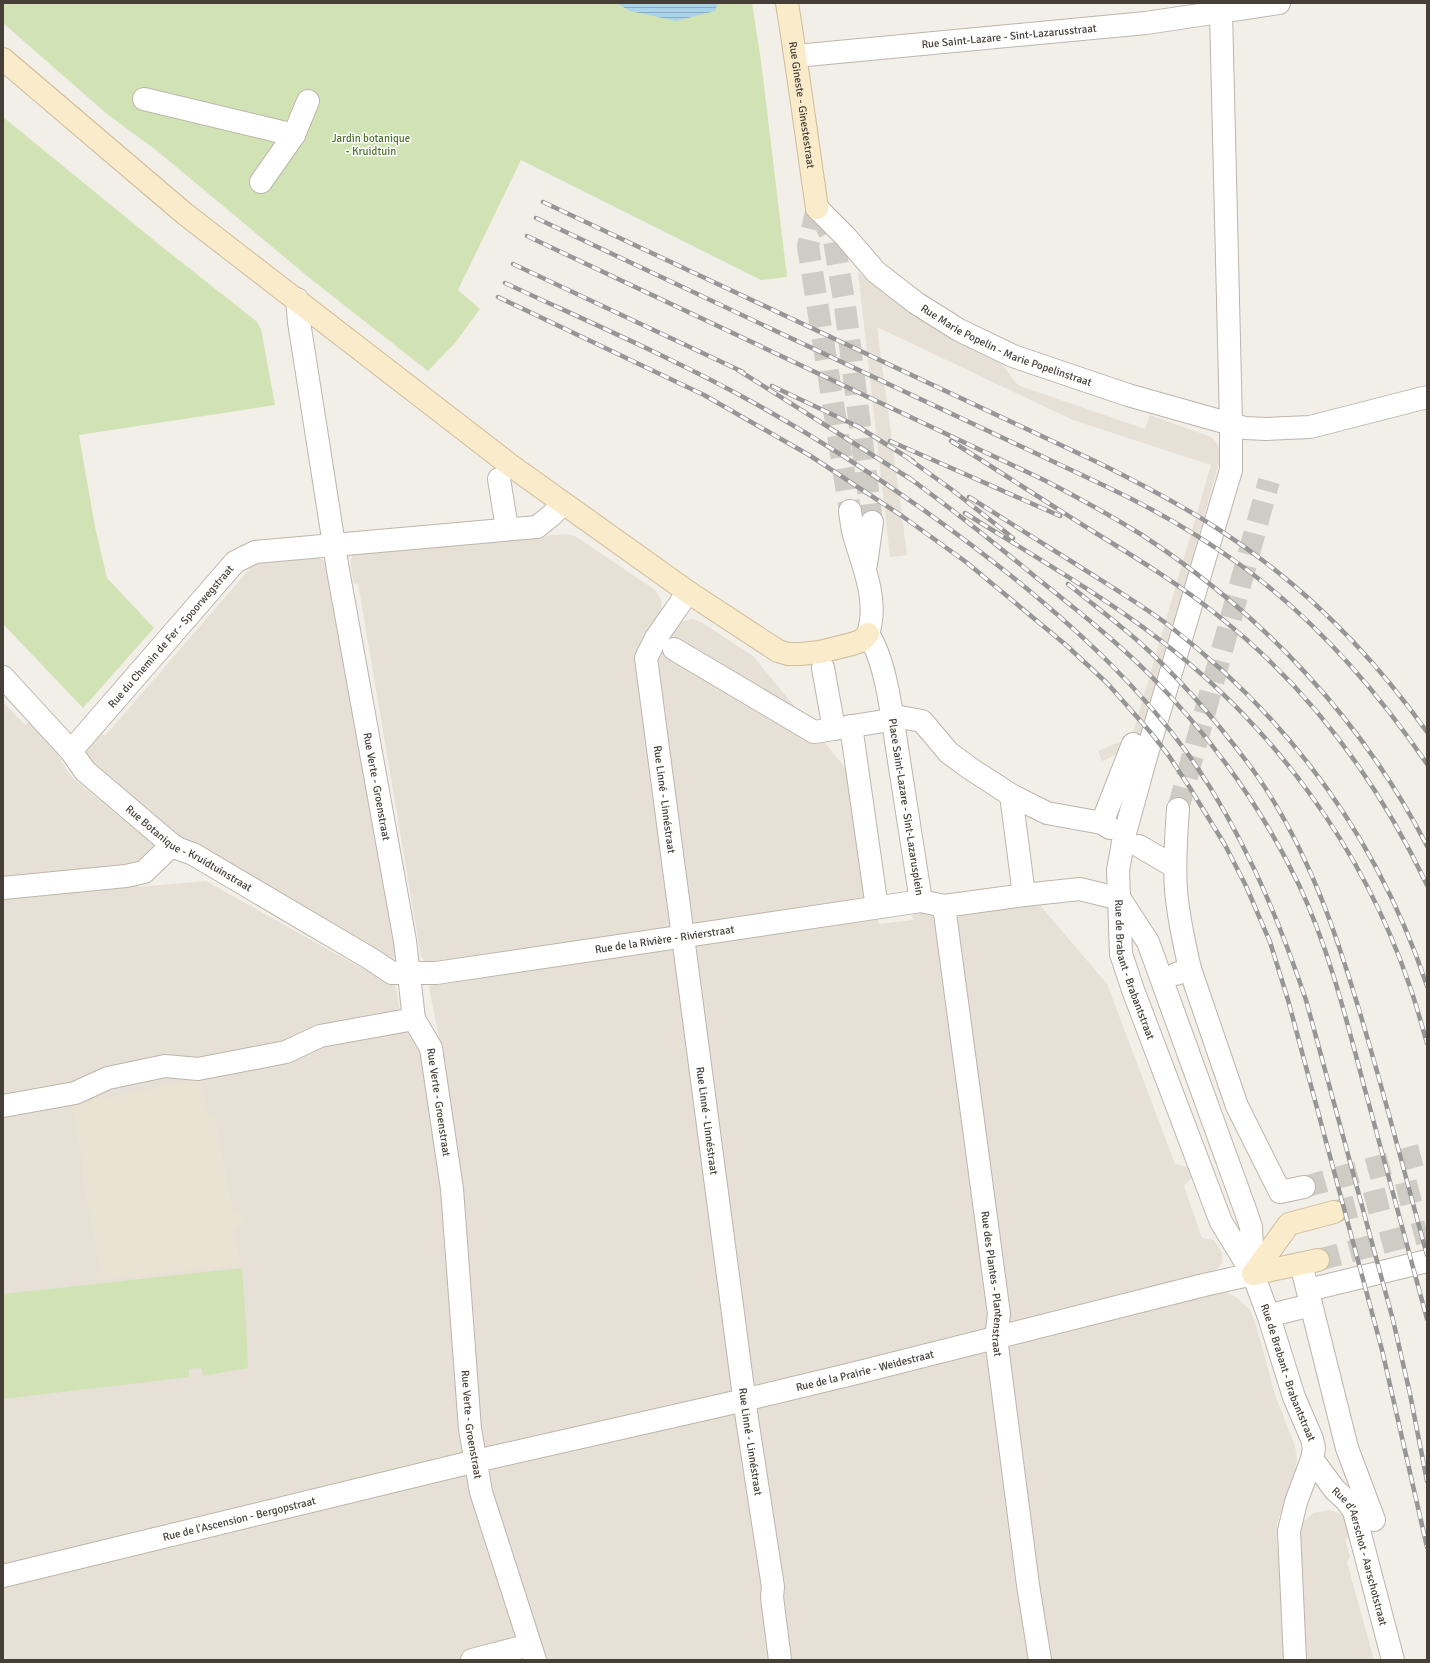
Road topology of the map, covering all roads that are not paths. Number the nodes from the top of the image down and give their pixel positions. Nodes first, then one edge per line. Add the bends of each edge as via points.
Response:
1 (787, 3) edge
2 (1278, 3) edge
3 (1222, 8) edge
4 (1182, 10) edge
5 (796, 56) junction
6 (3, 59) edge
7 (144, 99) dead end
8 (308, 101) dead end
9 (294, 135) junction
10 (261, 182) dead end
11 (817, 208) joint
12 (297, 299) junction
13 (1427, 397) edge
14 (1231, 424) junction
15 (499, 479) dead end
16 (563, 503) junction
17 (850, 511) tunnel mouth
18 (506, 522) dead end
19 (872, 522) tunnel mouth
20 (334, 546) junction
21 (866, 567) junction
22 (688, 592) junction
23 (868, 634) junction
24 (674, 649) dead end
25 (823, 668) dead end
26 (3, 676) edge
27 (842, 727) junction
28 (1133, 744) dead end
29 (71, 751) junction
30 (1011, 795) junction
31 (1178, 809) tunnel mouth
32 (172, 845) junction
33 (1139, 846) dead end
34 (1175, 867) junction
35 (1023, 887) dead end
36 (3, 888) edge
37 (1120, 899) junction
38 (876, 901) dead end
39 (921, 901) junction
40 (944, 906) junction
41 (683, 937) junction
42 (1190, 969) junction
43 (408, 974) junction
44 (1167, 978) dead end
45 (414, 1019) junction
46 (3, 1106) edge
47 (1264, 1161) junction
48 (1237, 1170) dead end
49 (1304, 1186) tunnel mouth
50 (1334, 1212) tunnel mouth
51 (1427, 1261) edge
52 (1253, 1274) junction
53 (1310, 1297) junction
54 (1279, 1313) dead end
55 (996, 1338) junction
56 (745, 1399) junction
57 (1312, 1459) junction
58 (476, 1460) junction
59 (1374, 1520) dead end
60 (3, 1576) edge
61 (532, 1653) edge
62 (472, 1660) edge
63 (780, 1660) edge
64 (1040, 1660) edge
65 (1295, 1660) edge
66 (1393, 1660) edge

1 - 5 street, Rue Gineste - Ginestestraat
2 - 3 street, Rue Saint-Lazare - Sint-Lazarusstraat
3 - 4 street, Rue Saint-Lazare - Sint-Lazarusstraat
3 - 14 street
4 - 5 street, Rue Saint-Lazare - Sint-Lazarusstraat via 1146,23
5 - 11 street, Rue Gineste - Ginestestraat
6 - 12 street via 185,214
7 - 9 street
8 - 9 street
9 - 10 street
11 - 14 street, Rue Marie Popelin - Marie Popelinstraat via 876,272 916,303 959,330 1013,356 1060,373
12 - 16 street via 492,452
12 - 20 street, Rue Verte - Groenstraat
13 - 14 street, Rue Marie Popelin - Marie Popelinstraat via 1310,427 1266,429
14 - 37 street via 1231,470 1126,830 1118,870
15 - 18 street
16 - 20 street, Rue du Chemin de Fer - Spoorwegstraat via 537,527
16 - 22 street
17 - 21 street via 854,534
19 - 21 street
20 - 29 street, Rue du Chemin de Fer - Spoorwegstraat via 255,552 235,562
20 - 43 street, Rue Verte - Groenstraat via 405,941
21 - 23 street via 873,613
22 - 23 street via 778,651 788,654 820,652 861,641
22 - 41 street, Rue Linné - Linnéstraat via 656,638 646,658
23 - 39 street, Place Saint-Lazare - Sint-Lazarusplein via 879,655 892,719
24 - 27 street via 814,732
25 - 27 street
26 - 29 street, Rue Botanique - Kruidtuinstraat
27 - 30 street via 892,719 922,721 949,753
27 - 38 street
28 - 30 street via 1106,826 1047,813
29 - 32 street, Rue Botanique - Kruidtuinstraat via 85,771
30 - 35 street
31 - 34 street
32 - 36 street via 144,872
32 - 43 street, Rue Botanique - Kruidtuinstraat via 193,854 392,974
33 - 34 street
34 - 42 street via 1182,930
37 - 40 street, Place Saint-Lazare - Sint-Lazarusplein via 1080,889
37 - 52 street, Rue de Brabant - Brabantstraat via 1148,942 1246,1212 1251,1227
37 - 52 street, Rue de Brabant - Brabantstraat via 1121,954 1133,990 1221,1222
39 - 40 street, Place Saint-Lazare - Sint-Lazarusplein
39 - 41 street, Rue de la Rivière - Rivierstraat
40 - 55 street, Rue des Plantes - Plantenstraat via 999,1314
41 - 43 street, Rue de la Rivière - Rivierstraat via 436,973
41 - 56 street, Rue Linné - Linnéstraat
42 - 44 street
42 - 47 street via 1237,1106
43 - 45 street, Rue Verte - Groenstraat
45 - 46 street via 320,1036 286,1052 198,1069 165,1066 108,1078 75,1093
45 - 58 street, Rue Verte - Groenstraat via 431,1048 452,1189 470,1429
47 - 48 street
47 - 49 street via 1280,1192
50 - 52 street via 1289,1224
51 - 53 street
52 - 53 street via 1310,1262
52 - 55 street, Rue de la Prairie - Weidestraat
52 - 57 street, Rue de Brabant - Brabantstraat via 1269,1316 1294,1398 1312,1439
53 - 54 street
53 - 59 street via 1347,1448
55 - 56 street, Rue de la Prairie - Weidestraat
55 - 64 street, Rue des Plantes - Plantenstraat
56 - 58 street, Rue de la Prairie - Weidestraat
56 - 63 street, Rue Linné - Linnéstraat via 773,1587
57 - 65 street, Rue de Brabant - Brabantstraat via 1296,1502 1289,1531
57 - 66 street, Rue d'Aerschot - Aarschotstraat via 1354,1511
58 - 60 street, Rue de l'Ascension - Bergopstraat
58 - 61 street, Rue Verte - Groenstraat via 481,1492
61 - 62 street

